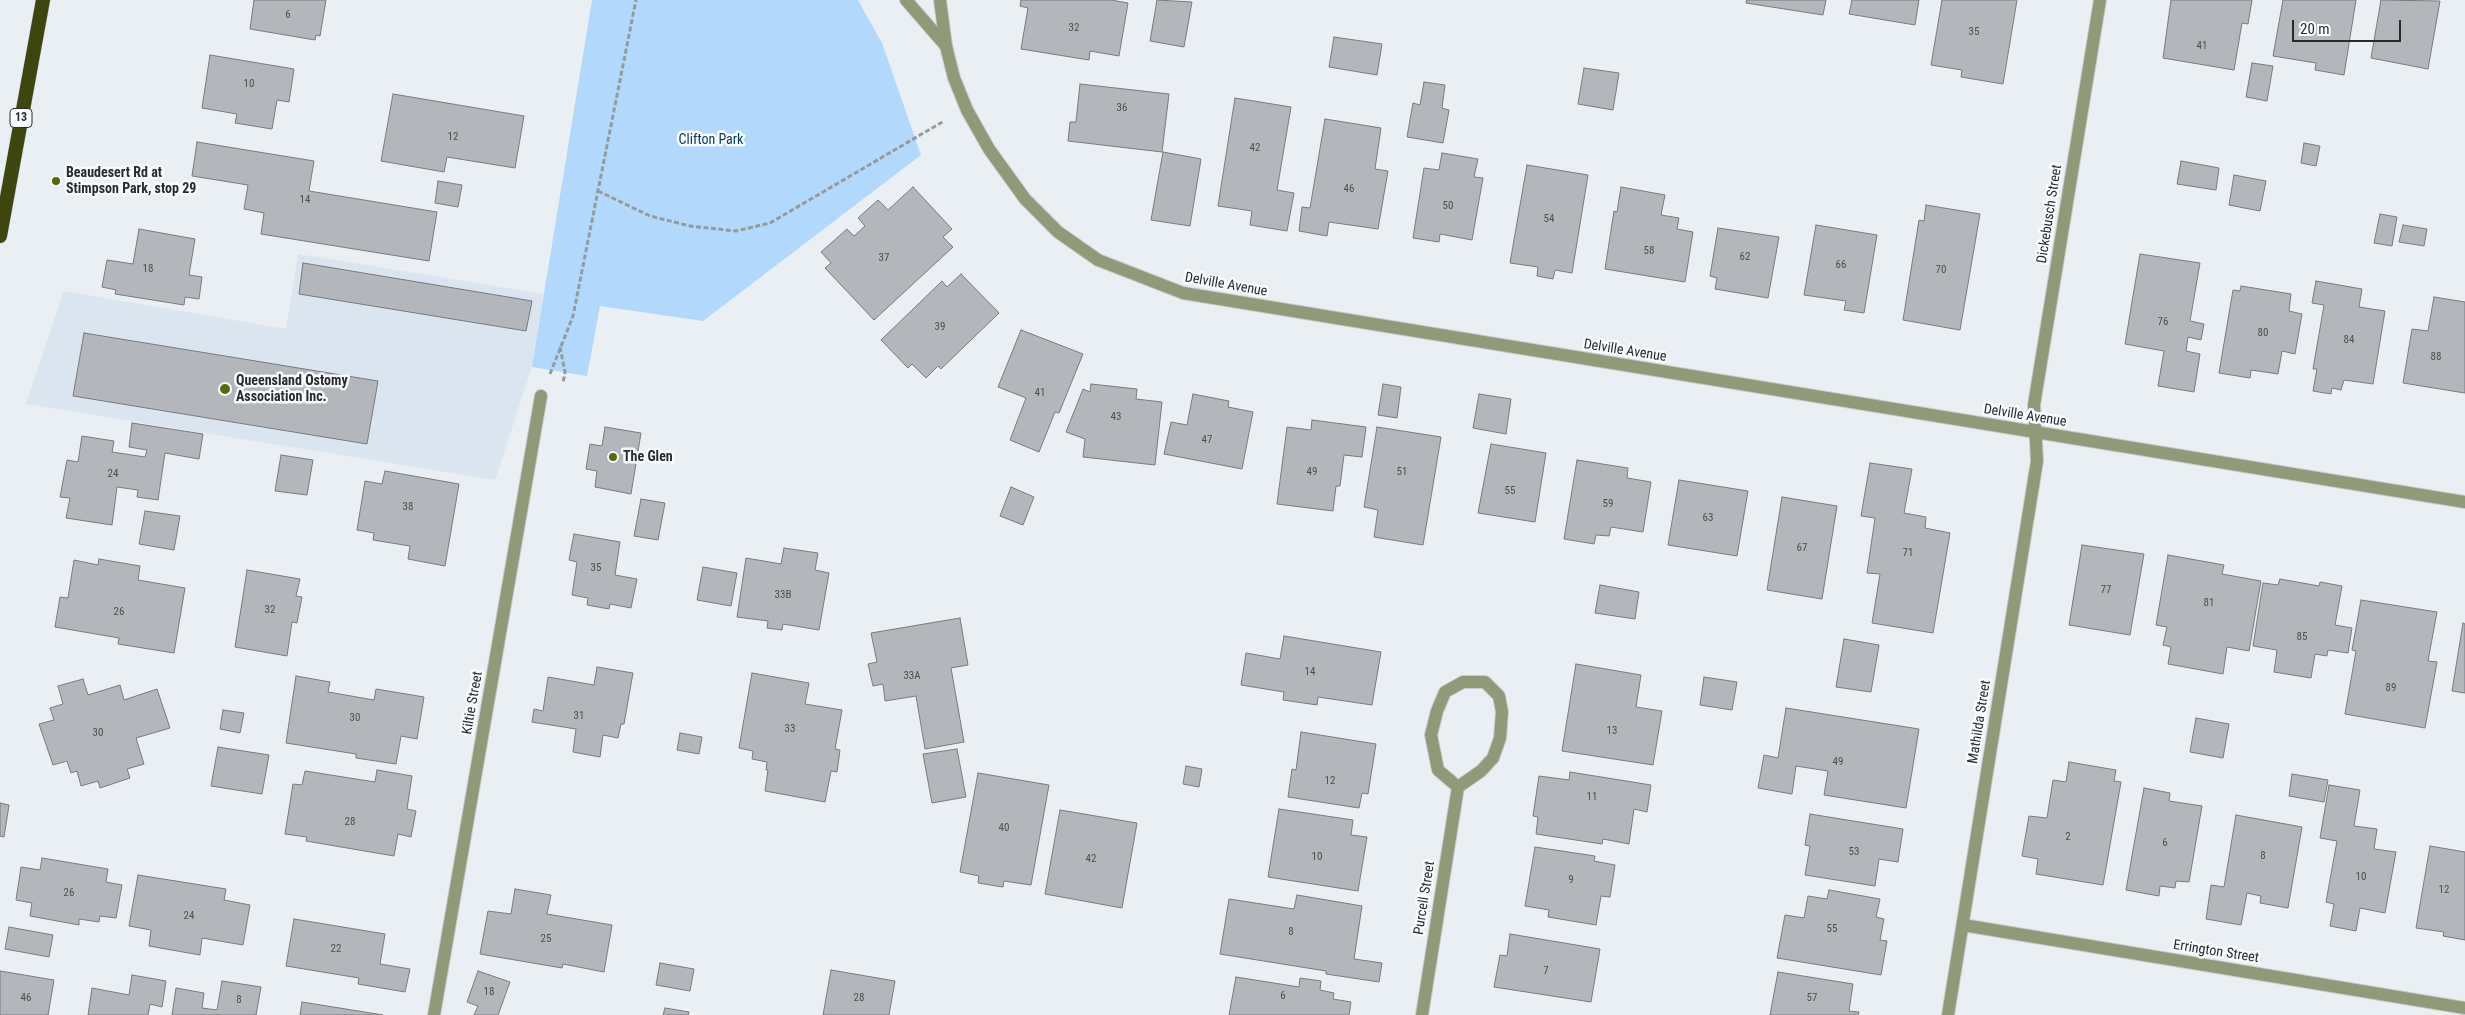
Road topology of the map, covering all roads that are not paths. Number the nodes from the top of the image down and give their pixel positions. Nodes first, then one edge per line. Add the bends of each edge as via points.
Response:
1 (43, 0) edge
2 (906, 0) edge
3 (940, 0) edge
4 (2100, 0) edge
5 (946, 46) junction
6 (0, 236) edge
7 (542, 396) dead end
8 (2035, 433) junction
9 (2465, 502) edge
10 (1458, 786) junction
11 (1963, 925) junction
12 (2465, 1008) edge
13 (434, 1015) edge
14 (1422, 1015) edge
15 (1948, 1015) edge

1 - 6 highway, 13
2 - 5 street
3 - 5 street, Delville Avenue
4 - 8 street, Dickebusch Street via 2034,405
5 - 8 street, Delville Avenue via 967,110 989,149 1025,199 1058,232 1098,260 1183,293
7 - 13 street, Kiltie Street
8 - 9 street, Delville Avenue
8 - 11 street, Mathilda Street via 2037,461
10 - 10 street via 1438,770 1432,750 1431,735 1437,711 1445,692 1463,682 1485,682 1499,696 1502,712 1500,738 1493,758 1481,772
10 - 14 street, Purcell Street
11 - 12 street, Errington Street
11 - 15 street, Mathilda Street

